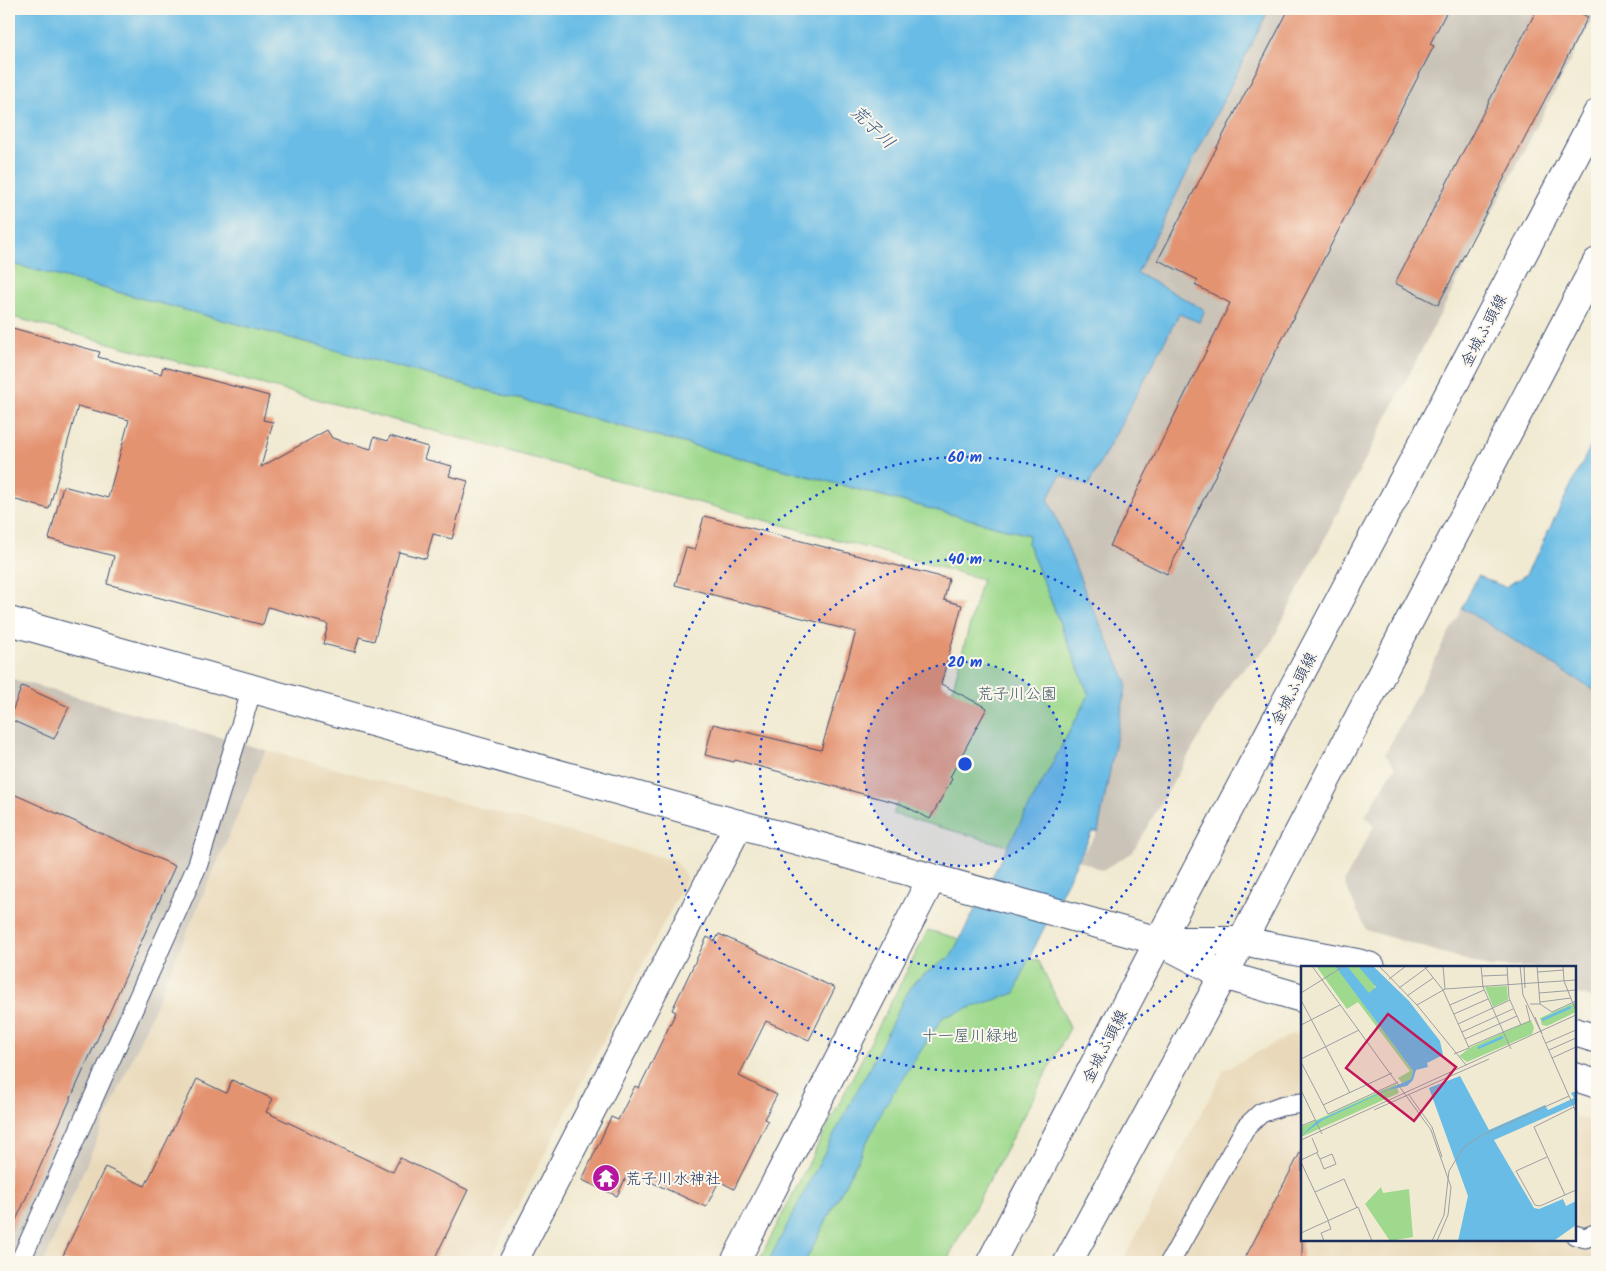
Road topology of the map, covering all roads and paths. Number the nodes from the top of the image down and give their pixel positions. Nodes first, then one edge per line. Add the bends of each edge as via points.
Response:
1 (1597, 114) edge
2 (1597, 262) edge
3 (9, 621) edge
4 (252, 689) junction
5 (739, 824) junction
6 (932, 878) junction
7 (1159, 941) junction
8 (1242, 942) junction
9 (1368, 966) edge
10 (1224, 975) junction
11 (1301, 998) edge
12 (1576, 1032) edge
13 (1597, 1039) edge
14 (1576, 1077) edge
15 (1597, 1084) edge
16 (1301, 1103) edge
17 (1597, 1233) edge
18 (1576, 1235) edge
19 (20, 1262) edge
20 (513, 1262) edge
21 (735, 1262) edge
22 (991, 1262) edge
23 (1068, 1262) edge
24 (1170, 1262) edge

1 - 7 street, 金城ふ頭線
2 - 8 street
3 - 4 street
4 - 5 street
4 - 19 lane via 198,864
5 - 6 street
5 - 20 street
6 - 7 street
6 - 21 street
7 - 8 street
7 - 10 street
7 - 22 street, 金城ふ頭線
8 - 9 street
8 - 10 street
10 - 11 street
10 - 23 street
12 - 13 street
14 - 15 street
16 - 24 lane via 1261,1113 1246,1127
17 - 18 lane via 1585,1238

